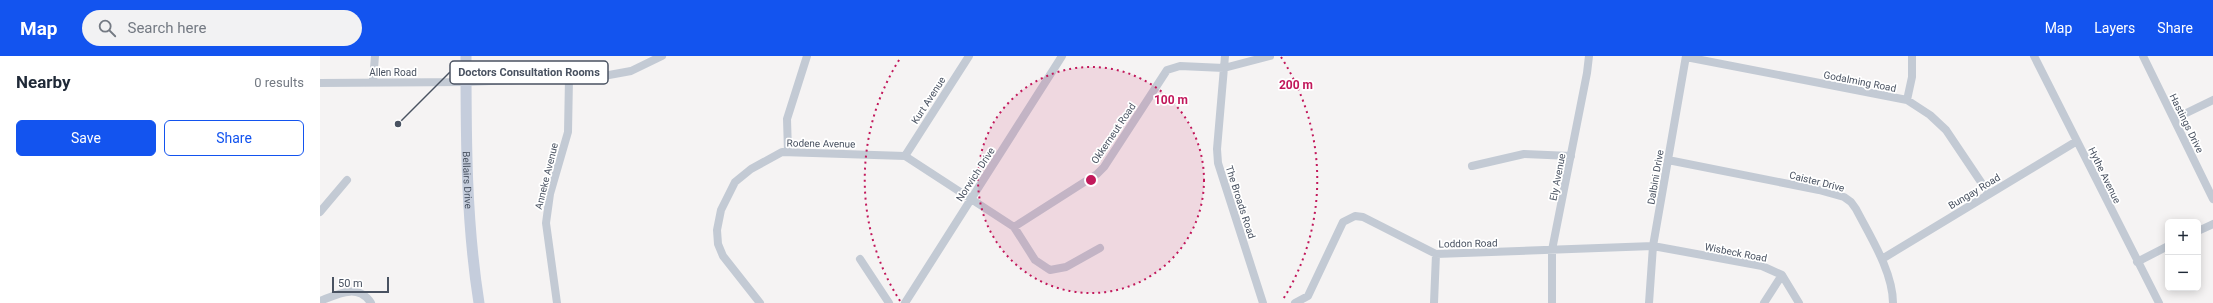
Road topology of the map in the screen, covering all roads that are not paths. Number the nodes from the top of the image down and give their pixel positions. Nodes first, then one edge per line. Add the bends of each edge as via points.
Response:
1 (375, 56) edge
2 (466, 56) edge
3 (662, 56) edge
4 (807, 56) edge
5 (969, 56) edge
6 (1062, 56) edge
7 (1225, 56) edge
8 (1270, 56) edge
9 (1589, 56) edge
10 (1686, 56) edge
11 (1912, 56) edge
12 (2034, 56) edge
13 (2143, 56) edge
14 (1224, 68) junction
15 (569, 78) junction
16 (373, 81) junction
17 (466, 82) junction
18 (320, 83) edge
19 (1907, 100) junction
20 (2213, 100) edge
21 (2174, 119) junction
22 (2077, 141) junction
23 (788, 152) junction
24 (905, 156) junction
25 (1571, 156) junction
26 (1668, 160) junction
27 (1472, 166) dead end
28 (347, 180) dead end
29 (1989, 194) junction
30 (971, 198) junction
31 (2213, 199) edge
32 (320, 212) edge
33 (2213, 224) edge
34 (1014, 227) junction
35 (2201, 230) edge
36 (1653, 246) junction
37 (1100, 248) dead end
38 (2165, 248) edge
39 (1552, 250) junction
40 (1436, 254) junction
41 (860, 259) dead end
42 (1882, 259) junction
43 (2137, 262) junction
44 (1782, 275) junction
45 (320, 301) edge
46 (371, 303) edge
47 (479, 303) edge
48 (557, 303) edge
49 (760, 303) edge
50 (889, 303) edge
51 (905, 303) edge
52 (1263, 303) edge
53 (1295, 303) edge
54 (1434, 303) edge
55 (1552, 303) edge
56 (1649, 303) edge
57 (1764, 303) edge
58 (1799, 303) edge
59 (1893, 303) edge
60 (2158, 303) edge

1 - 16 street
2 - 17 street, Bellairs Drive
3 - 15 street via 618,75
4 - 23 street via 787,119
5 - 24 street, Kurt Avenue
6 - 30 street, Norwich Drive
7 - 14 street, The Broads Road
8 - 14 street, Okkerneut Road
9 - 25 street, Ely Avenue
10 - 19 street, Godalming Road
10 - 26 street, Dalbini Drive
11 - 19 street via 1912,77
12 - 22 street, Hythe Avenue
13 - 21 street, Hastings Drive
14 - 34 street, Okkerneut Road via 1180,66 1167,70 1104,167
14 - 52 street, The Broads Road via 1218,163
15 - 17 street
15 - 48 street, Anneke Avenue via 568,132 550,194 546,223
16 - 17 street, Allen Road
16 - 18 street, Allen Road
17 - 47 street, Bellairs Drive via 466,163 470,235
19 - 29 street, Godalming Road via 1946,130
20 - 21 street
21 - 31 street, Hastings Drive
22 - 29 street, Bungay Road
22 - 43 street, Hythe Avenue
23 - 24 street, Rodene Avenue
23 - 49 street, Rodene Avenue via 772,156 735,182 726,197 717,230 718,244 723,256
24 - 30 street
25 - 27 street via 1524,154
25 - 39 street, Ely Avenue
26 - 36 street, Dalbini Drive
26 - 42 street, Caister Drive via 1844,197 1856,209
28 - 32 street
29 - 42 street, Bungay Road
30 - 34 street
30 - 51 street, Norwich Drive
33 - 35 street
34 - 37 street via 1035,260 1050,270 1066,267
36 - 39 street, Loddon Road
36 - 44 street, Wisbeck Road via 1762,266
36 - 56 street, Dalbini Drive
38 - 43 street
39 - 40 street, Loddon Road
39 - 55 street, Ely Avenue
40 - 53 street, Loddon Road via 1363,217 1348,218 1338,229 1308,296
40 - 54 street
41 - 50 street
42 - 59 street, Caister Drive
43 - 60 street, Hythe Avenue
44 - 57 street
44 - 58 street
45 - 46 street via 354,291 364,294

